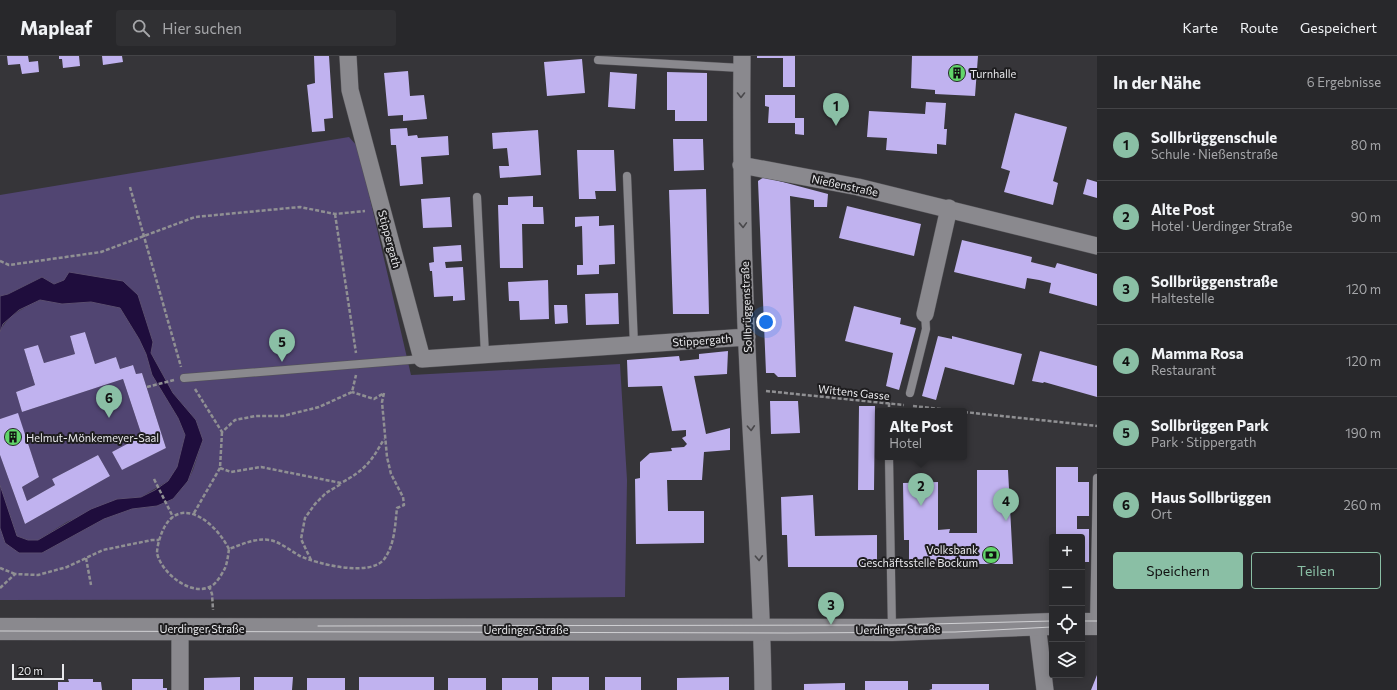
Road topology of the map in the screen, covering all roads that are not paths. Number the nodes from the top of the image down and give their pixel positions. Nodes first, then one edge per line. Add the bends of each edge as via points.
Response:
1 (348, 56) edge
2 (598, 60) dead end
3 (742, 62) edge
4 (741, 165) junction
5 (627, 176) dead end
6 (477, 197) dead end
7 (949, 208) junction
8 (1097, 246) edge
9 (925, 314) joint
10 (747, 337) junction
11 (634, 345) junction
12 (485, 354) junction
13 (422, 359) junction
14 (181, 379) road end
15 (910, 393) dead end
16 (889, 460) edge
17 (1097, 478) edge
18 (1044, 624) edge
19 (1091, 624) edge
20 (180, 628) junction
21 (0, 629) edge
22 (762, 629) junction
23 (892, 630) junction
24 (180, 690) edge
25 (763, 690) edge
26 (1045, 690) edge

1 - 13 street, Stippergath via 350,90
2 - 3 lane, Sollbrüggenstraße
3 -> 4 street, Sollbrüggenstraße
4 - 7 street, Nießenstraße via 858,187
4 -> 10 street, Sollbrüggenstraße
5 - 11 lane
6 - 12 lane
7 - 8 street, Nießenstraße
7 - 9 street
9 - 15 lane via 926,329
10 - 11 street, Stippergath
10 -> 22 street, Sollbrüggenstraße
11 - 12 street, Stippergath
12 - 13 street, Stippergath
13 - 14 lane
16 - 23 lane
17 - 19 lane
18 - 23 main road, Uerdinger Straße
18 - 26 street
20 - 21 main road, Uerdinger Straße
20 - 22 main road, Uerdinger Straße
20 - 24 street
22 - 23 main road, Uerdinger Straße
22 - 25 street, Sollbrüggenstraße

